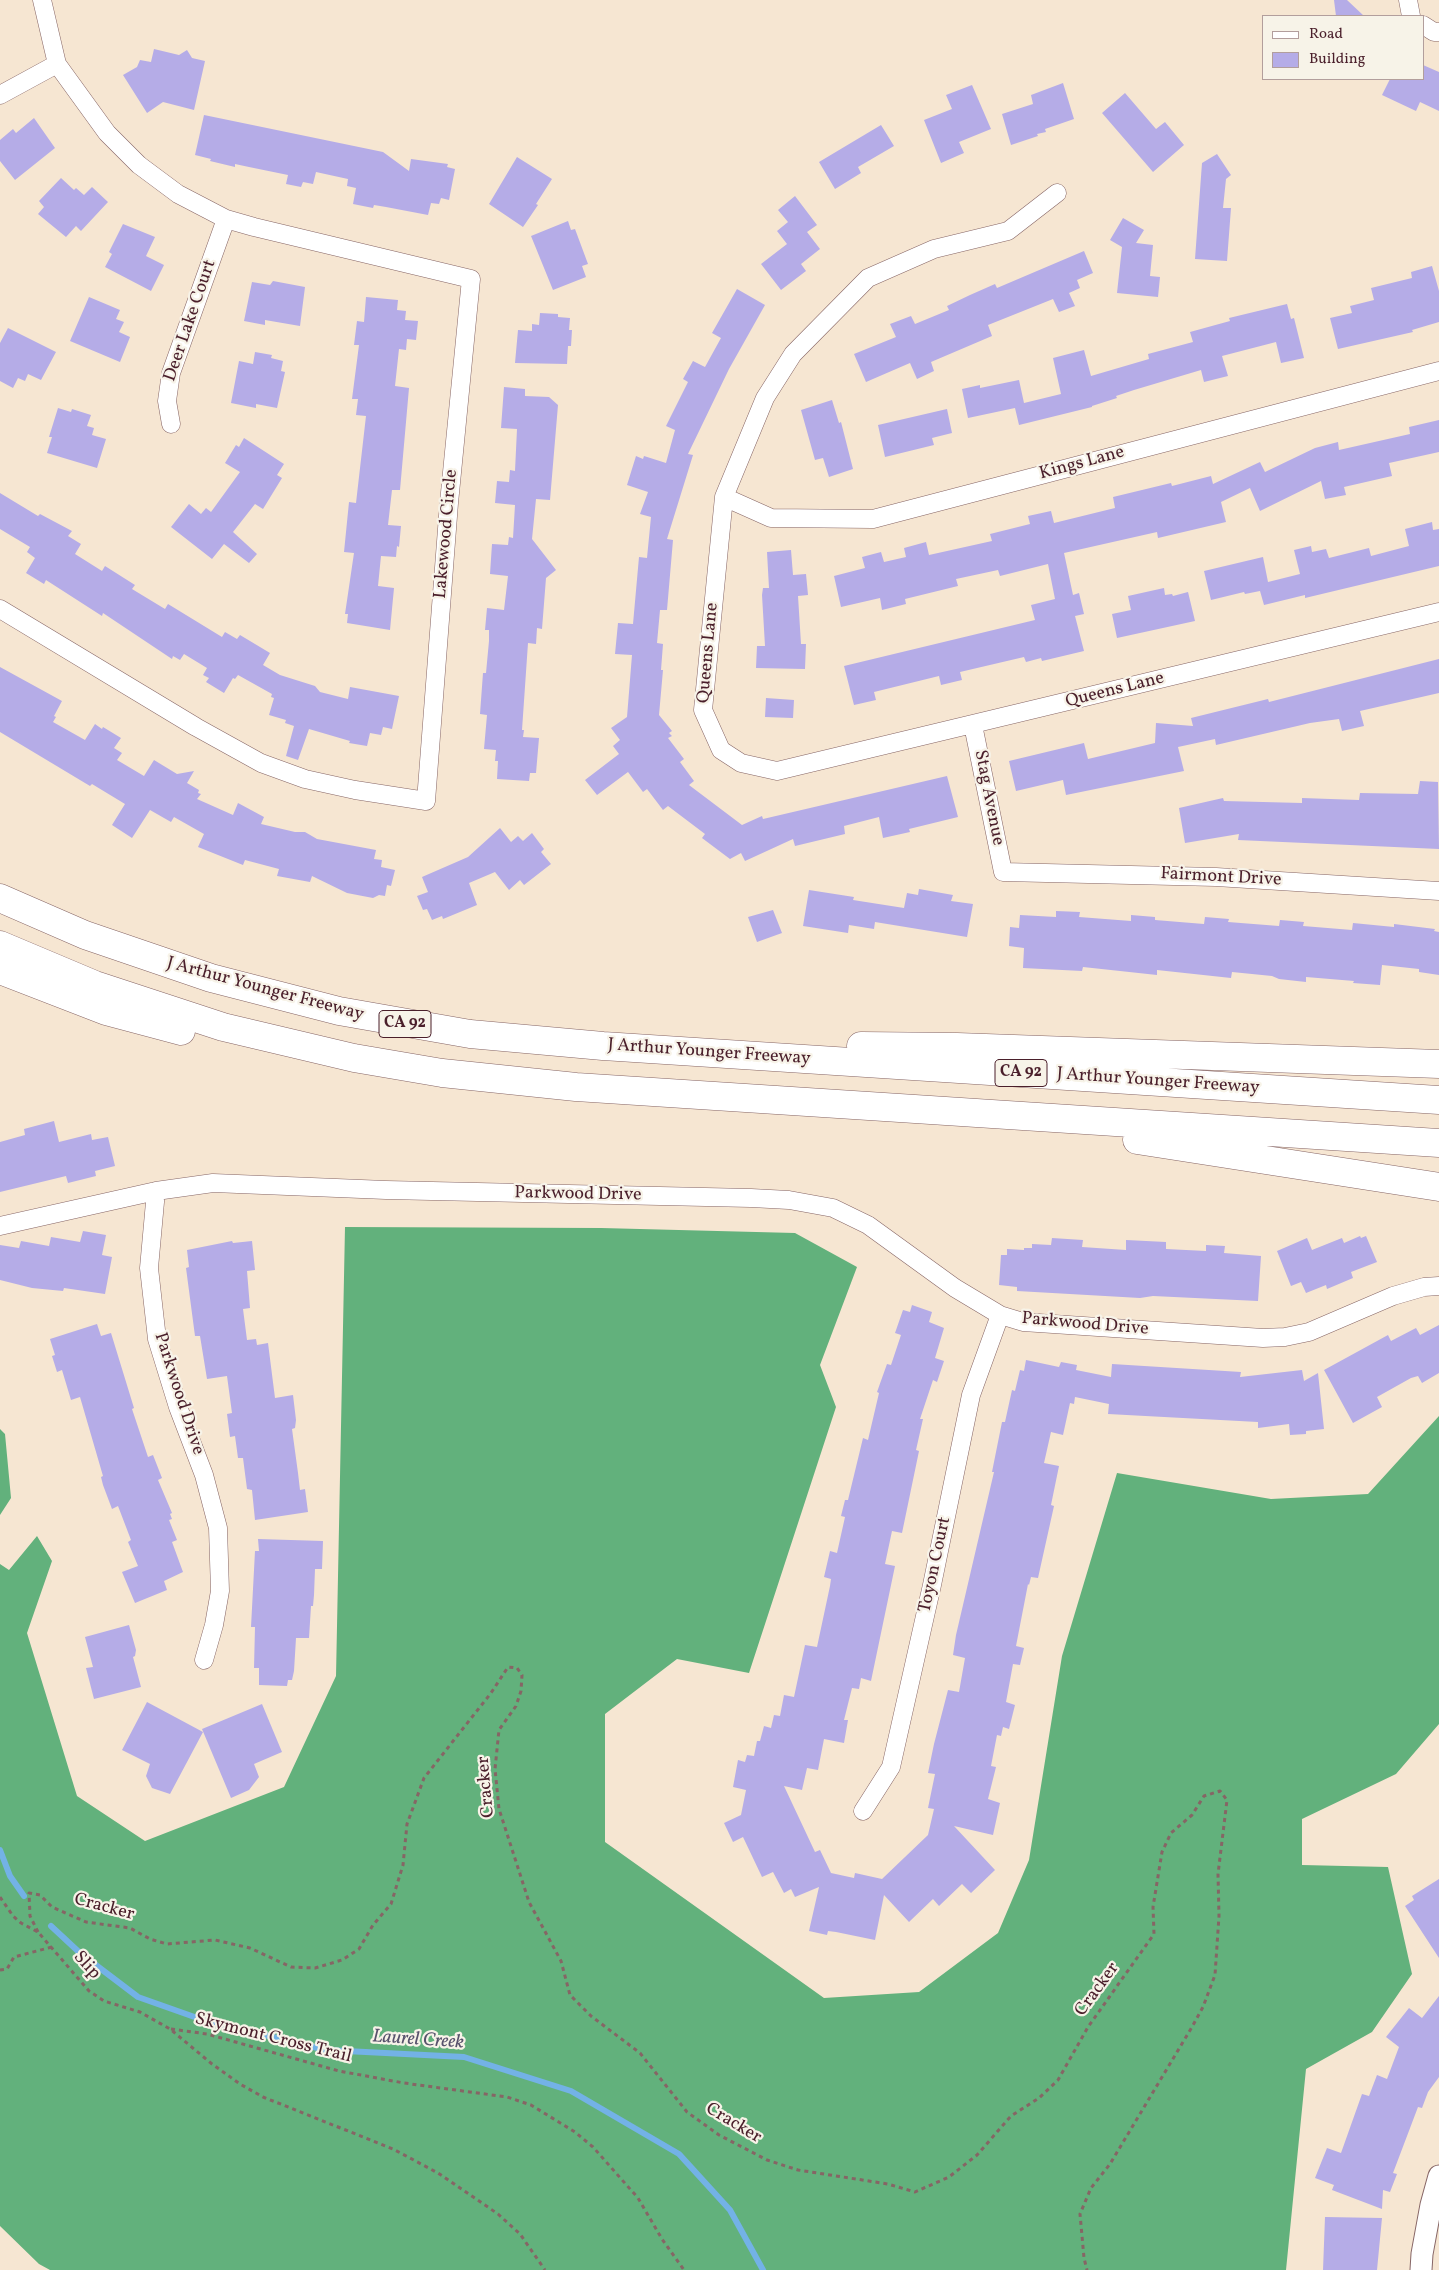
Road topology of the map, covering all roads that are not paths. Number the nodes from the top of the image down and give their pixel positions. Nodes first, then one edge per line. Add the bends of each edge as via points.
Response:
1 (42, 0) edge
2 (1408, 0) edge
3 (1411, 15) edge
4 (1424, 26) edge
5 (1439, 32) edge
6 (56, 64) junction
7 (0, 95) edge
8 (1057, 193) dead end
9 (226, 219) junction
10 (1439, 371) edge
11 (171, 424) dead end
12 (724, 497) junction
13 (0, 609) edge
14 (1439, 612) edge
15 (973, 725) junction
16 (1003, 872) joint
17 (0, 881) edge
18 (1439, 891) edge
19 (0, 898) edge
20 (0, 945) edge
21 (0, 970) edge
22 (211, 978) junction
23 (603, 1046) junction
24 (310, 1049) junction
25 (1439, 1064) edge
26 (1439, 1100) edge
27 (977, 1114) junction
28 (1439, 1143) edge
29 (1439, 1187) edge
30 (156, 1191) junction
31 (0, 1226) edge
32 (1439, 1286) edge
33 (1000, 1314) junction
34 (204, 1660) dead end
35 (863, 1811) dead end
36 (1439, 2176) edge
37 (1421, 2270) edge

1 - 6 street, Lakewood Circle
2 - 3 street
4 - 5 street
6 - 7 street
6 - 9 street, Lakewood Circle via 107,133 139,165 178,194
8 - 12 street, Queens Lane via 1008,231 934,249 868,278 792,354 764,398
9 - 11 street, Deer Lake Court via 171,374 167,401
9 - 13 street, Lakewood Circle via 470,279 426,802 305,779 261,763
10 - 12 street, Kings Lane via 873,519 771,518
12 - 15 street, Queens Lane via 703,710 721,750 741,764 776,771
14 - 15 street, Queens Lane
15 - 16 street, Stag Avenue
16 - 18 street, Fairmont Drive via 1216,877
17 - 22 highway
19 - 22 highway, J Arthur Younger Freeway / CA 92 via 85,935
20 - 24 highway, CA 92 via 180,1014
21 - 24 highway via 73,1000 134,1020 191,1033
22 - 23 highway, J Arthur Younger Freeway / CA 92 via 383,1020 497,1037
23 - 25 highway via 957,1047
23 - 26 highway, J Arthur Younger Freeway / CA 92
24 - 27 highway, CA 92 via 407,1068 531,1084
27 - 28 highway, CA 92
27 - 29 highway
30 - 31 street
30 - 33 street, Parkwood Drive via 213,1183 789,1200 833,1208 868,1225 955,1288
30 - 34 street, Parkwood Drive via 149,1268 157,1339 204,1475 218,1528 220,1591
32 - 33 street, Parkwood Drive via 1393,1296 1308,1332 1285,1337 1072,1326 1023,1322
33 - 35 street, Toyon Court via 971,1395 891,1767
36 - 37 street via 1430,2205

